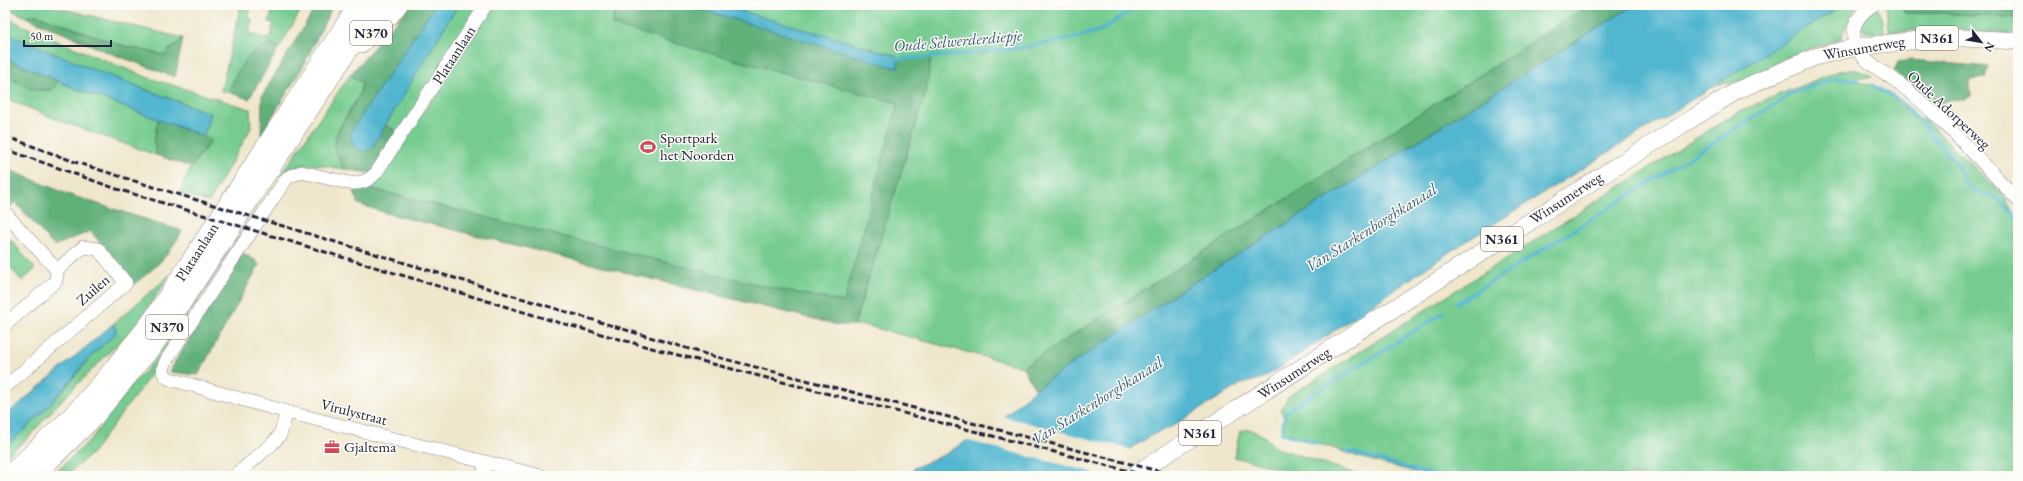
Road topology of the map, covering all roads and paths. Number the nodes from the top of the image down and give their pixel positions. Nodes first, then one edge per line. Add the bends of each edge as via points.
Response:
1 (344, 5) edge
2 (358, 5) edge
3 (378, 5) edge
4 (398, 5) edge
5 (486, 5) edge
6 (1873, 5) edge
7 (2018, 42) edge
8 (1856, 47) junction
9 (336, 54) junction
10 (2018, 200) edge
11 (5, 214) edge
12 (57, 270) junction
13 (5, 325) edge
14 (163, 372) joint
15 (5, 387) edge
16 (287, 412) junction
17 (486, 462) junction
18 (8, 476) edge
19 (34, 476) edge
20 (235, 476) edge
21 (483, 476) edge
22 (541, 476) edge
23 (1132, 476) edge

1 - 9 highway, N370 via 334,24
2 - 9 highway, Plataanlaan / N370
3 - 9 highway, Plataanlaan / N370
4 - 9 highway, N370 via 383,23
5 - 14 street, Plataanlaan via 381,167 370,179 357,184 302,172 288,177 168,358
6 - 8 street via 1863,11 1856,21
7 - 8 main road, Winsumerweg / N361 via 1946,37
8 - 10 street, Oude Adorperweg via 1865,58 1925,106
8 - 23 main road, Winsumerweg / N361 via 1815,57 1738,90
9 - 18 highway, Plataanlaan / N370 via 150,322 101,384 69,419
9 - 19 highway, Plataanlaan / N370 via 155,343 95,416
11 - 12 street
12 - 13 street, Zuilen via 56,281
12 - 15 street, Zuilen via 83,247 98,249 126,283
14 - 16 street, Virulystraat via 170,379
16 - 17 street, Virulystraat
16 - 20 street via 280,435
17 - 21 street
17 - 22 street, Virulystraat

